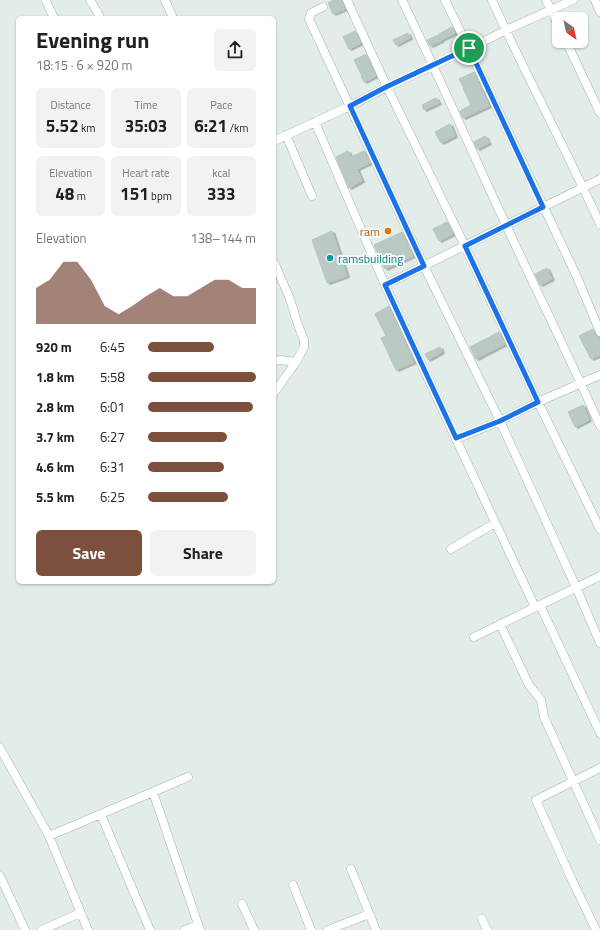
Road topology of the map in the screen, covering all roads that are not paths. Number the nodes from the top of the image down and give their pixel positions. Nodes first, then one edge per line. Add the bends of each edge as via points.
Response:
1 (48, 0) edge
2 (90, 0) edge
3 (165, 0) edge
4 (348, 0) edge
5 (402, 0) edge
6 (445, 0) edge
7 (492, 0) edge
8 (546, 0) edge
9 (573, 0) edge
10 (595, 0) edge
11 (323, 7) dead end
12 (551, 10) junction
13 (600, 12) edge
14 (99, 15) dead end
15 (53, 16) edge
16 (172, 16) edge
17 (506, 30) junction
18 (469, 48) junction
19 (569, 48) edge
20 (433, 65) junction
21 (386, 87) junction
22 (350, 106) junction
23 (600, 112) edge
24 (314, 122) junction
25 (286, 135) junction
26 (276, 140) edge
27 (600, 179) edge
28 (584, 187) junction
29 (312, 196) dead end
30 (543, 207) junction
31 (600, 224) edge
32 (506, 225) junction
33 (465, 246) junction
34 (424, 266) junction
35 (276, 267) edge
36 (385, 285) junction
37 (600, 332) edge
38 (276, 361) edge
39 (296, 362) junction
40 (600, 375) edge
41 (581, 382) junction
42 (276, 389) edge
43 (538, 402) junction
44 (500, 421) junction
45 (600, 426) edge
46 (456, 438) junction
47 (495, 523) junction
48 (600, 529) edge
49 (451, 549) dead end
50 (600, 576) edge
51 (576, 587) junction
52 (538, 606) junction
53 (500, 624) junction
54 (474, 637) dead end
55 (600, 643) edge
56 (600, 733) edge
57 (0, 748) edge
58 (600, 768) edge
59 (188, 777) dead end
60 (573, 782) junction
61 (153, 792) junction
62 (101, 815) junction
63 (49, 836) junction
64 (600, 840) edge
65 (351, 869) dead end
66 (0, 876) edge
67 (293, 886) dead end
68 (242, 904) dead end
69 (80, 913) junction
70 (369, 914) junction
71 (482, 918) dead end
72 (199, 928) edge
73 (25, 930) edge
74 (42, 930) edge
75 (88, 930) edge
76 (150, 930) edge
77 (185, 930) edge
78 (254, 930) edge
79 (311, 930) edge
80 (328, 930) edge
81 (376, 930) edge
82 (487, 930) edge
83 (596, 930) edge

1 - 15 street
2 - 14 street
3 - 16 street
4 - 21 street
5 - 20 street
6 - 18 street
7 - 17 street
8 - 12 street
9 - 12 street
10 - 13 street
11 - 22 street via 311,13 309,19
12 - 17 street
17 - 18 street
17 - 28 street
18 - 20 street
18 - 30 street
19 - 23 street
20 - 21 street
20 - 32 street
21 - 22 street
21 - 33 street
22 - 24 street
22 - 34 street
24 - 25 street
24 - 36 street
25 - 26 street
25 - 29 street
27 - 28 street
28 - 30 street
28 - 31 street
30 - 32 street
30 - 37 street
32 - 33 street
32 - 41 street
33 - 34 street
33 - 43 street
34 - 36 street
34 - 44 street
35 - 39 street via 304,340 304,347
36 - 46 street
38 - 39 street
39 - 42 street
40 - 41 street
41 - 43 street
41 - 45 street
43 - 44 street
43 - 48 street
44 - 46 street
44 - 51 street
46 - 47 street
47 - 49 street
47 - 52 street
50 - 51 street
51 - 52 street
51 - 55 street
52 - 53 street
52 - 56 street
53 - 54 street
53 - 60 street via 529,685 541,700 544,717
57 - 63 street
58 - 60 street
59 - 61 street
60 - 64 street
60 - 83 street via 536,800
61 - 62 street
61 - 72 street
62 - 63 street
62 - 76 street
63 - 69 street
65 - 70 street
66 - 73 street
67 - 79 street
68 - 78 street
69 - 74 street
69 - 75 street
70 - 80 street
70 - 81 street
71 - 82 street
72 - 77 street

